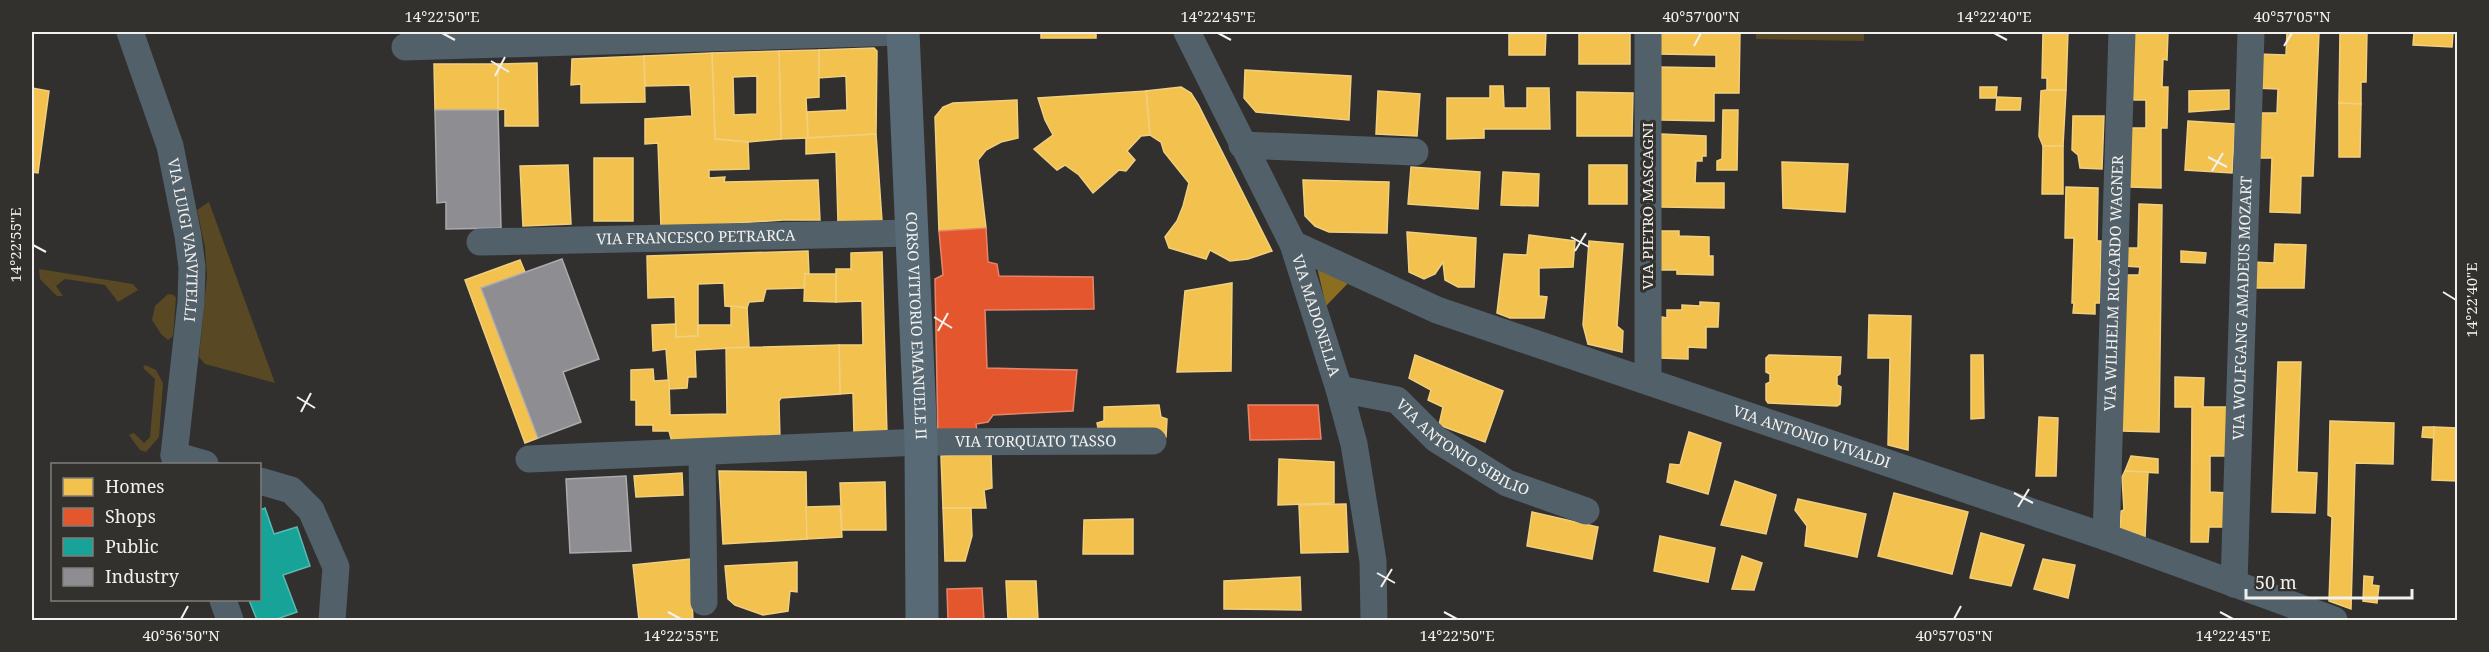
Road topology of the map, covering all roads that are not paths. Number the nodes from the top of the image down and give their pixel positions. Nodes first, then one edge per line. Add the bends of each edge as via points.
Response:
1 (130, 32) edge
2 (903, 32) edge
3 (1187, 32) edge
4 (1648, 32) edge
5 (2121, 32) edge
6 (2251, 32) edge
7 (405, 48) dead end
8 (1242, 145) junction
9 (1415, 152) dead end
10 (912, 233) junction
11 (480, 242) dead end
12 (1293, 244) junction
13 (1648, 380) junction
14 (1339, 389) junction
15 (1153, 441) dead end
16 (921, 442) junction
17 (702, 452) junction
18 (529, 459) dead end
19 (175, 460) edge
20 (193, 463) edge
21 (261, 481) edge
22 (1586, 511) dead end
23 (2106, 537) junction
24 (2234, 584) junction
25 (223, 601) edge
26 (704, 602) dead end
27 (230, 621) edge
28 (332, 621) edge
29 (921, 621) edge
30 (1374, 621) edge
31 (2334, 621) edge

1 - 19 street, VIA LUIGI VANVITELLI via 170,146 192,267
2 - 7 street
2 - 10 main road, CORSO VITTORIO EMANUELE II
3 - 8 street, VIA MADONELLA
4 - 13 street, VIA PIETRO MASCAGNI
5 - 23 street, VIA WILHELM RICCARDO WAGNER
6 - 24 street, VIA WOLFGANG AMADEUS MOZART
8 - 9 street
8 - 12 street, VIA MADONELLA
10 - 11 street, VIA FRANCESCO PETRARCA
10 - 16 main road, CORSO VITTORIO EMANUELE II
12 - 13 street, VIA ANTONIO VIVALDI via 1437,310
12 - 14 street, VIA MADONELLA
13 - 23 street, VIA ANTONIO VIVALDI
14 - 22 street, VIA ANTONIO SIBILIO via 1397,400 1436,440 1507,483
14 - 30 street, VIA MADONELLA via 1354,444 1373,561
15 - 16 street, VIA TORQUATO TASSO
16 - 17 street, VIA TORQUATO TASSO
16 - 29 main road, CORSO VITTORIO EMANUELE II
17 - 18 street, VIA TORQUATO TASSO
17 - 26 street
19 - 20 street, VIA LUIGI VANVITELLI
21 - 28 street via 291,490 311,510 336,567
23 - 24 street, VIA ANTONIO VIVALDI
24 - 31 street, VIA ANTONIO VIVALDI
25 - 27 street

